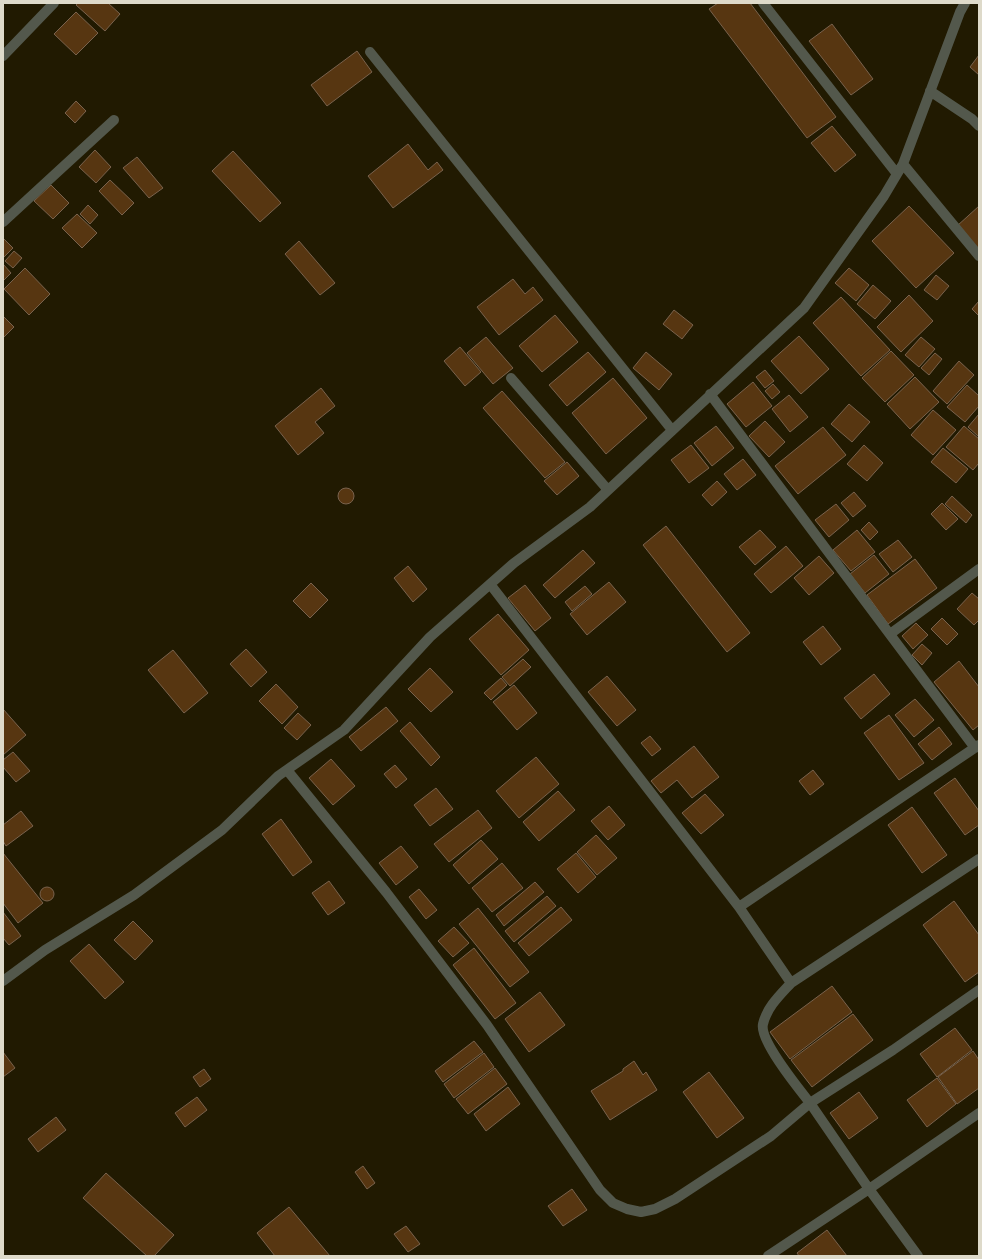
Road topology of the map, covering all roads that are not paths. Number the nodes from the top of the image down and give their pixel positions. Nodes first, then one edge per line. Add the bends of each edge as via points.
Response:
1 (54, 3) edge
2 (762, 3) edge
3 (965, 3) edge
4 (370, 52) dead end
5 (3, 56) edge
6 (930, 92) junction
7 (114, 120) dead end
8 (979, 126) edge
9 (903, 164) junction
10 (897, 174) junction
11 (3, 222) edge
12 (979, 256) edge
13 (511, 378) dead end
14 (710, 394) junction
15 (672, 430) junction
16 (608, 490) junction
17 (979, 570) edge
18 (490, 584) junction
19 (890, 634) junction
20 (977, 747) edge
21 (287, 770) junction
22 (979, 859) edge
23 (739, 907) junction
24 (3, 981) edge
25 (791, 983) junction
26 (979, 990) edge
27 (810, 1103) junction
28 (979, 1113) edge
29 (869, 1189) junction
30 (768, 1256) edge
31 (918, 1256) edge

1 - 5 street
2 - 10 street
3 - 6 street
4 - 15 street
6 - 8 street
6 - 9 street
7 - 11 street
9 - 10 street
9 - 12 street
10 - 14 street via 804,308
13 - 16 street
14 - 15 street
14 - 19 street
15 - 16 street
16 - 18 street via 590,508 514,563
17 - 19 street
18 - 21 street via 430,637 344,730
18 - 23 street
19 - 20 street
20 - 23 street
21 - 24 street via 222,830 134,895 45,950
21 - 27 street via 396,904 487,1026 600,1190 613,1203 641,1212 674,1200 771,1136
22 - 25 street
23 - 25 street
25 - 27 street via 769,1008 762,1025 767,1042
26 - 27 street via 893,1050
27 - 29 street
28 - 29 street
29 - 30 street
29 - 31 street

